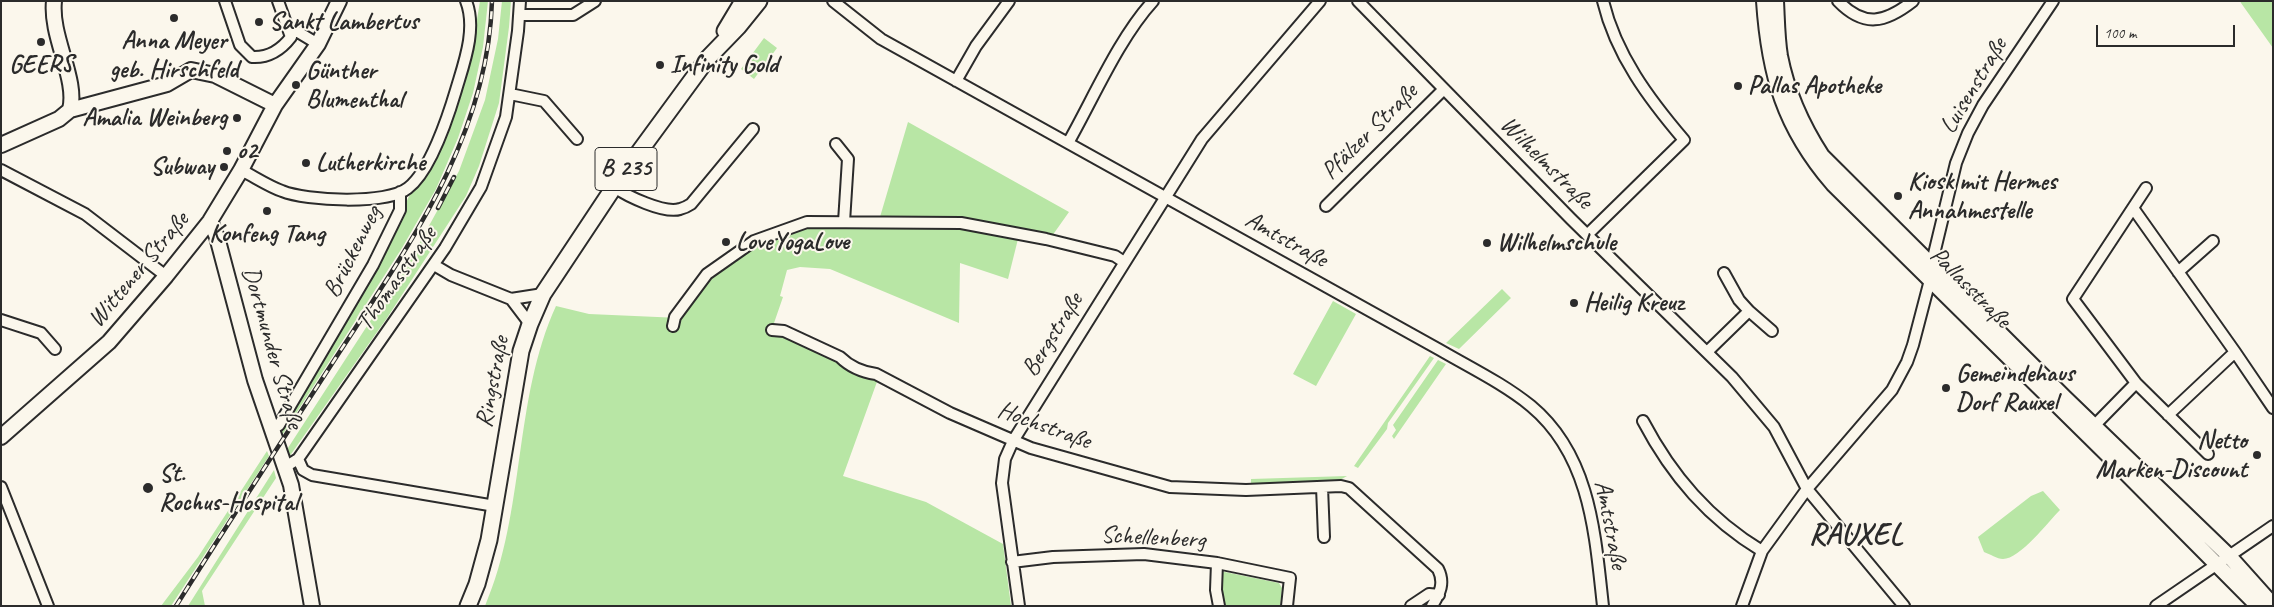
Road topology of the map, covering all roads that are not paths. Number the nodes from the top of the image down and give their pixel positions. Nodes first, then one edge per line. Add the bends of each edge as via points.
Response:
1 (54, 1) edge
2 (225, 1) edge
3 (278, 1) edge
4 (339, 1) edge
5 (466, 1) edge
6 (520, 1) edge
7 (595, 1) edge
8 (743, 1) edge
9 (759, 1) edge
10 (834, 1) edge
11 (1009, 1) edge
12 (1153, 1) edge
13 (1320, 1) edge
14 (1358, 1) edge
15 (1603, 1) edge
16 (1764, 1) edge
17 (1776, 1) edge
18 (1838, 1) edge
19 (1913, 1) edge
20 (2052, 1) edge
21 (520, 15) junction
22 (290, 31) junction
23 (318, 44) junction
24 (716, 48) junction
25 (956, 81) junction
26 (1444, 89) junction
27 (510, 94) junction
28 (275, 104) junction
29 (70, 110) junction
30 (753, 129) dead end
31 (577, 139) dead end
32 (836, 144) dead end
33 (1068, 144) junction
34 (1, 146) edge
35 (1, 170) edge
36 (241, 170) junction
37 (614, 187) junction
38 (2146, 188) dead end
39 (400, 192) junction
40 (1164, 198) junction
41 (1326, 206) dead end
42 (2133, 208) junction
43 (210, 221) junction
44 (844, 222) junction
45 (1587, 234) junction
46 (2213, 241) dead end
47 (1124, 262) junction
48 (434, 265) junction
49 (2178, 272) junction
50 (1724, 273) dead end
51 (1931, 273) junction
52 (166, 276) junction
53 (543, 294) junction
54 (511, 299) junction
55 (1749, 311) junction
56 (1, 320) edge
57 (530, 324) junction
58 (673, 326) dead end
59 (772, 330) dead end
60 (1772, 331) dead end
61 (55, 349) dead end
62 (1707, 352) junction
63 (2235, 352) junction
64 (2136, 383) junction
65 (2273, 408) edge
66 (2168, 415) junction
67 (1643, 421) dead end
68 (271, 430) junction
69 (2090, 430) junction
70 (1, 437) edge
71 (1013, 441) junction
72 (2208, 454) dead end
73 (298, 459) junction
74 (285, 468) junction
75 (309, 474) junction
76 (290, 485) junction
77 (1, 487) edge
78 (1322, 487) junction
79 (1807, 489) junction
80 (495, 506) junction
81 (2273, 526) edge
82 (1324, 537) dead end
83 (1762, 551) junction
84 (2229, 556) junction
85 (1012, 562) junction
86 (1217, 563) junction
87 (2218, 564) junction
88 (1439, 595) junction
89 (2273, 605) edge
90 (48, 606) edge
91 (312, 606) edge
92 (468, 606) edge
93 (1019, 606) edge
94 (1219, 606) edge
95 (1286, 606) edge
96 (1411, 606) edge
97 (1432, 606) edge
98 (1603, 606) edge
99 (1742, 606) edge
100 (1904, 606) edge
101 (2156, 606) edge
102 (2258, 606) edge

1 - 29 main road via 52,15 71,96
2 - 22 street via 240,45 252,57 261,58 281,50 291,38
3 - 22 street
4 - 23 main road, Wittener Straße
5 - 39 street, Brückenweg via 470,12 470,31 450,109 423,169 413,184
6 - 21 street, Thomasstraße
7 - 21 street via 573,15
8 - 24 main road, Ringstraße / B 235
9 - 24 main road, Ringstraße / B 235
10 - 25 street, Amtstraße via 881,39
11 - 25 street via 976,46
12 - 33 street via 1121,47
13 - 40 street, Bergstraße via 1218,118
14 - 26 street, Wilhelmstraße
15 - 45 street via 1617,42 1633,72 1684,140
16 - 51 main road, Pallasstraße via 1769,52 1776,82 1800,141 1833,184
17 - 51 main road, Pallasstraße via 1780,54 1786,79 1808,134 1822,156
18 - 19 street via 1849,13 1861,19 1875,20 1889,17
20 - 51 street, Luisenstraße via 1968,133 1956,163
21 - 27 street, Thomasstraße
22 - 23 street
23 - 28 main road, Wittener Straße
24 - 37 main road, Ringstraße / B 235
25 - 33 street, Amtstraße
26 - 41 street, Pfälzer Straße
26 - 45 street, Wilhelmstraße
27 - 31 street via 544,101
27 - 48 street, Thomasstraße via 506,117 481,187
28 - 29 main road via 214,75 191,70 167,84
28 - 36 main road, Wittener Straße
29 - 34 main road via 59,119
30 - 37 street via 691,204 680,210 668,210
32 - 44 street via 848,159
33 - 40 street, Amtstraße
35 - 52 street via 85,214
36 - 39 street via 283,192 304,196 348,200
36 - 43 main road, Wittener Straße
37 - 53 main road, Ringstraße / B 235
38 - 42 street
39 - 68 street, Brückenweg via 400,210 373,265 294,402 279,425
40 - 47 street, Bergstraße
40 - 98 street, Amtstraße via 1440,350 1533,408 1567,450 1587,495
42 - 49 street
42 - 64 street via 2072,299
43 - 52 main road, Wittener Straße
43 - 68 main road, Dortmunder Straße
44 - 47 street via 961,223 1115,256
44 - 58 street via 807,222 754,241 707,274 675,317
45 - 62 street, Wilhelmstraße
46 - 49 street
47 - 71 street, Bergstraße
48 - 54 street
48 - 73 street, Thomasstraße
49 - 63 street
50 - 55 street
51 - 69 main road, Pallasstraße
51 - 79 street, Luisenstraße via 1913,345 1900,377
52 - 70 main road, Wittener Straße via 109,342
53 - 54 street
53 - 57 main road, Ringstraße / B 235
54 - 57 street
55 - 60 street
55 - 62 street
56 - 61 street via 41,333
57 - 80 main road, Ringstraße / B 235 via 522,351
59 - 71 street, Hochstraße via 784,331
62 - 79 street, Wilhelmstraße via 1774,427
63 - 65 street
63 - 66 street
64 - 66 street
64 - 69 street
66 - 72 street
67 - 83 street via 1669,465 1699,502 1734,533
68 - 74 main road, Dortmunder Straße
69 - 84 main road, Pallasstraße
69 - 87 main road, Pallasstraße
71 - 78 street, Hochstraße via 1170,487 1246,490
71 - 85 street, Bergstraße via 1005,459 1002,482
73 - 74 street, Thomasstraße
73 - 75 street
74 - 76 main road, Dortmunder Straße
75 - 76 street
75 - 80 street
76 - 91 main road, Dortmunder Straße
77 - 90 street
78 - 82 street
78 - 88 street, Hochstraße via 1341,486 1355,492 1438,569 1442,581
79 - 83 street, Luisenstraße
79 - 100 street, Wilhelmstraße
80 - 92 main road, Ringstraße / B 235 via 487,548
81 - 84 street
83 - 99 street, Luisenstraße
84 - 87 street
84 - 89 main road, Pallasstraße
85 - 86 street, Schellenberg via 1053,557 1144,554
85 - 93 street, Bergstraße
86 - 94 street
86 - 95 street, Schellenberg via 1290,578
87 - 101 street
87 - 102 main road, Pallasstraße
88 - 96 street via 1429,594
88 - 97 street

